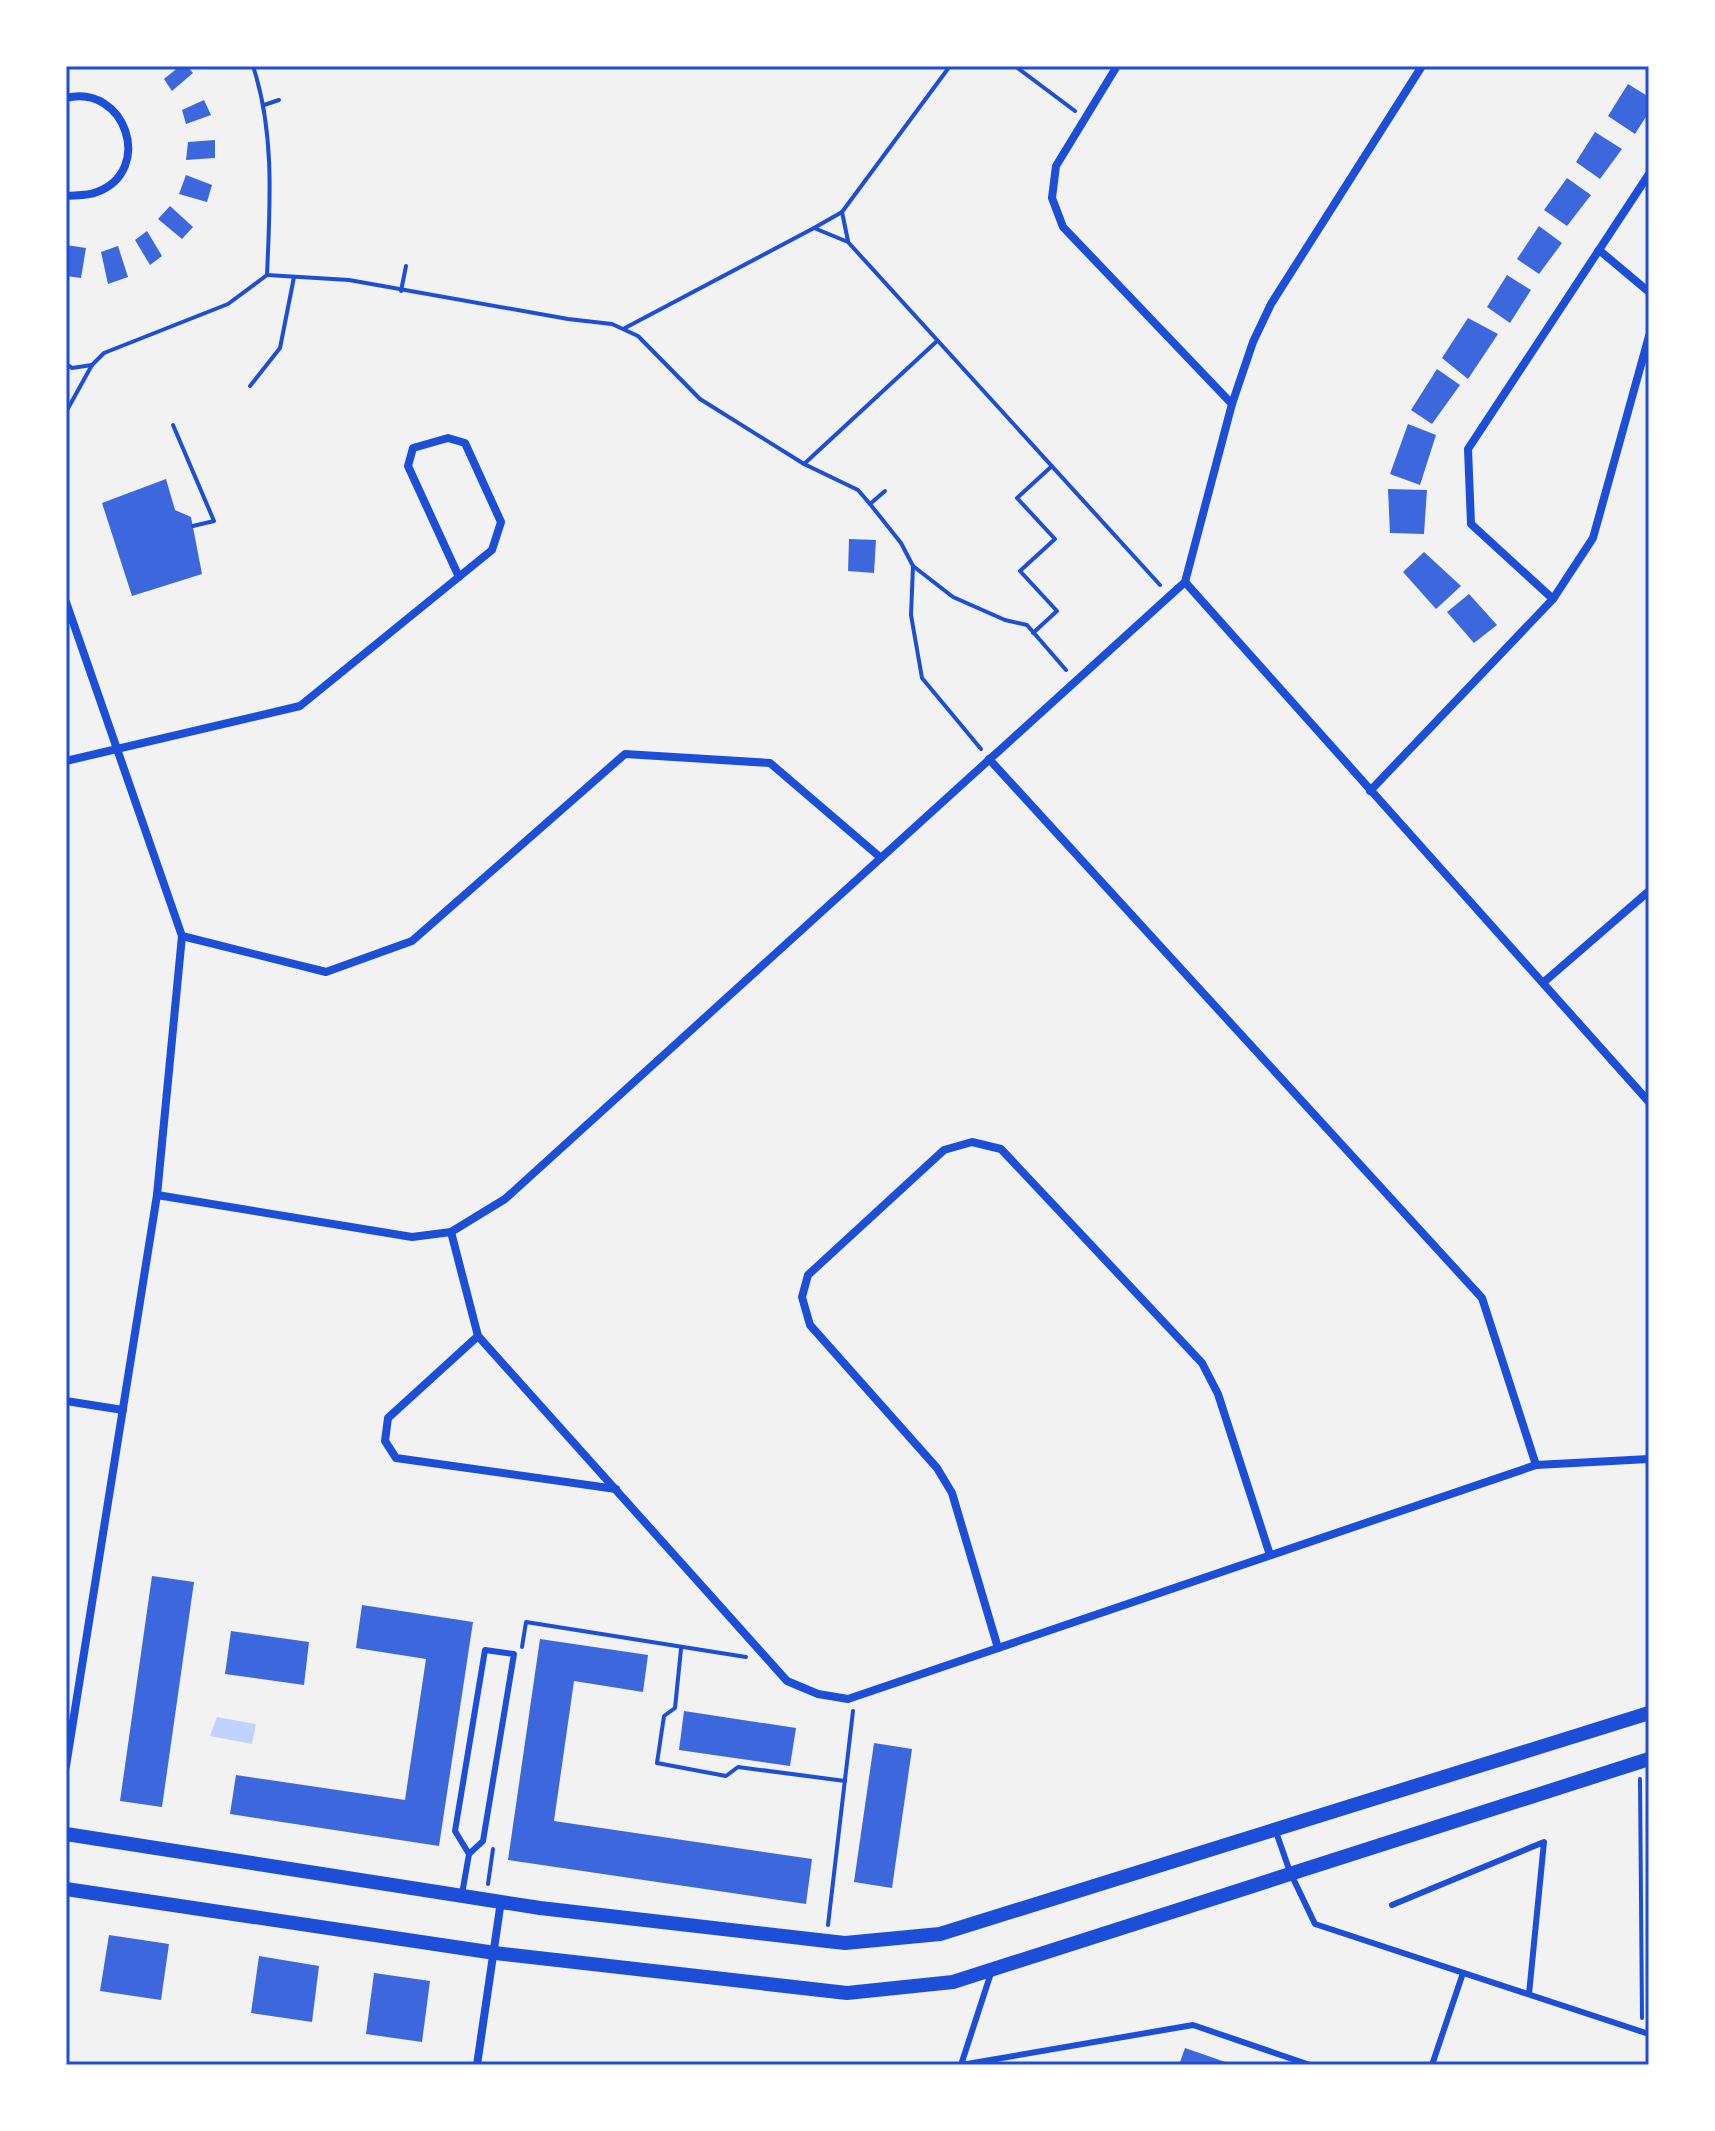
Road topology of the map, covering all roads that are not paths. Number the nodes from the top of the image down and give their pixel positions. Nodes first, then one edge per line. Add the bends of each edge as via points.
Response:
1 (1117, 66) edge
2 (1422, 66) edge
3 (66, 98) edge
4 (1649, 174) edge
5 (66, 196) edge
6 (1599, 250) junction
7 (1649, 292) edge
8 (1649, 336) edge
9 (1232, 404) junction
10 (459, 577) junction
11 (1185, 582) junction
12 (1553, 599) junction
13 (66, 602) edge
14 (116, 750) junction
15 (989, 759) junction
16 (66, 761) edge
17 (1370, 791) junction
18 (881, 858) junction
19 (1649, 891) edge
20 (182, 936) junction
21 (1544, 982) junction
22 (1649, 1102) edge
23 (157, 1195) junction
24 (451, 1232) junction
25 (478, 1336) junction
26 (66, 1401) edge
27 (123, 1410) junction
28 (1649, 1459) edge
29 (1536, 1465) junction
30 (616, 1489) junction
31 (1270, 1555) junction
32 (998, 1648) junction
33 (1649, 1713) edge
34 (1644, 1760) edge
35 (66, 1766) edge
36 (1275, 1829) junction
37 (66, 1834) edge
38 (469, 1854) junction
39 (1290, 1872) junction
40 (66, 1889) edge
41 (462, 1894) junction
42 (501, 1901) junction
43 (1392, 1905) dead end
44 (495, 1953) junction
45 (992, 1969) junction
46 (1463, 1973) junction
47 (1529, 1994) junction
48 (1649, 2034) edge
49 (477, 2065) edge
50 (1310, 2065) edge
51 (1432, 2065) edge

1 - 9 street via 1056,166 1052,198 1063,227
2 - 9 street via 1271,304
3 - 5 street via 86,96 110,106 125,126 129,152 110,185
4 - 6 street
6 - 7 street
6 - 12 street via 1468,449 1471,524
8 - 12 street via 1593,538
9 - 11 street
10 - 10 street via 492,550 501,522 465,443 448,438 413,448 408,466
10 - 14 street via 300,706
11 - 15 street
11 - 17 street
12 - 17 street
13 - 14 street
14 - 16 street
14 - 20 street
15 - 18 street
15 - 29 street via 1482,1298
17 - 21 street
18 - 20 street via 770,763 625,754 412,941 326,972
18 - 24 street via 505,1199
19 - 21 street
20 - 23 street
21 - 22 street
23 - 24 street via 412,1237
23 - 27 street
24 - 25 street
25 - 30 street
25 - 30 street via 388,1418 385,1441 396,1458
26 - 27 street
27 - 35 street
28 - 29 street
29 - 31 street
30 - 32 street via 787,1681 818,1694 848,1699
31 - 32 street
31 - 32 street via 1218,1394 1202,1363 1001,1149 972,1142 944,1150 808,1275 802,1297 810,1325 937,1468 952,1493
33 - 36 street
34 - 39 street
36 - 39 lane
36 - 42 street via 940,1934 845,1943
37 - 41 street
38 - 38 lane via 483,1841 514,1654 485,1650 455,1831
38 - 41 lane
39 - 45 street
39 - 46 lane via 1315,1924
40 - 44 street
41 - 42 street
42 - 44 street
43 - 47 lane via 1544,1842
44 - 45 street via 847,1993 953,1982
44 - 49 street
45 - 50 lane via 961,2065 1193,2025
46 - 47 lane
46 - 51 lane
47 - 48 lane

